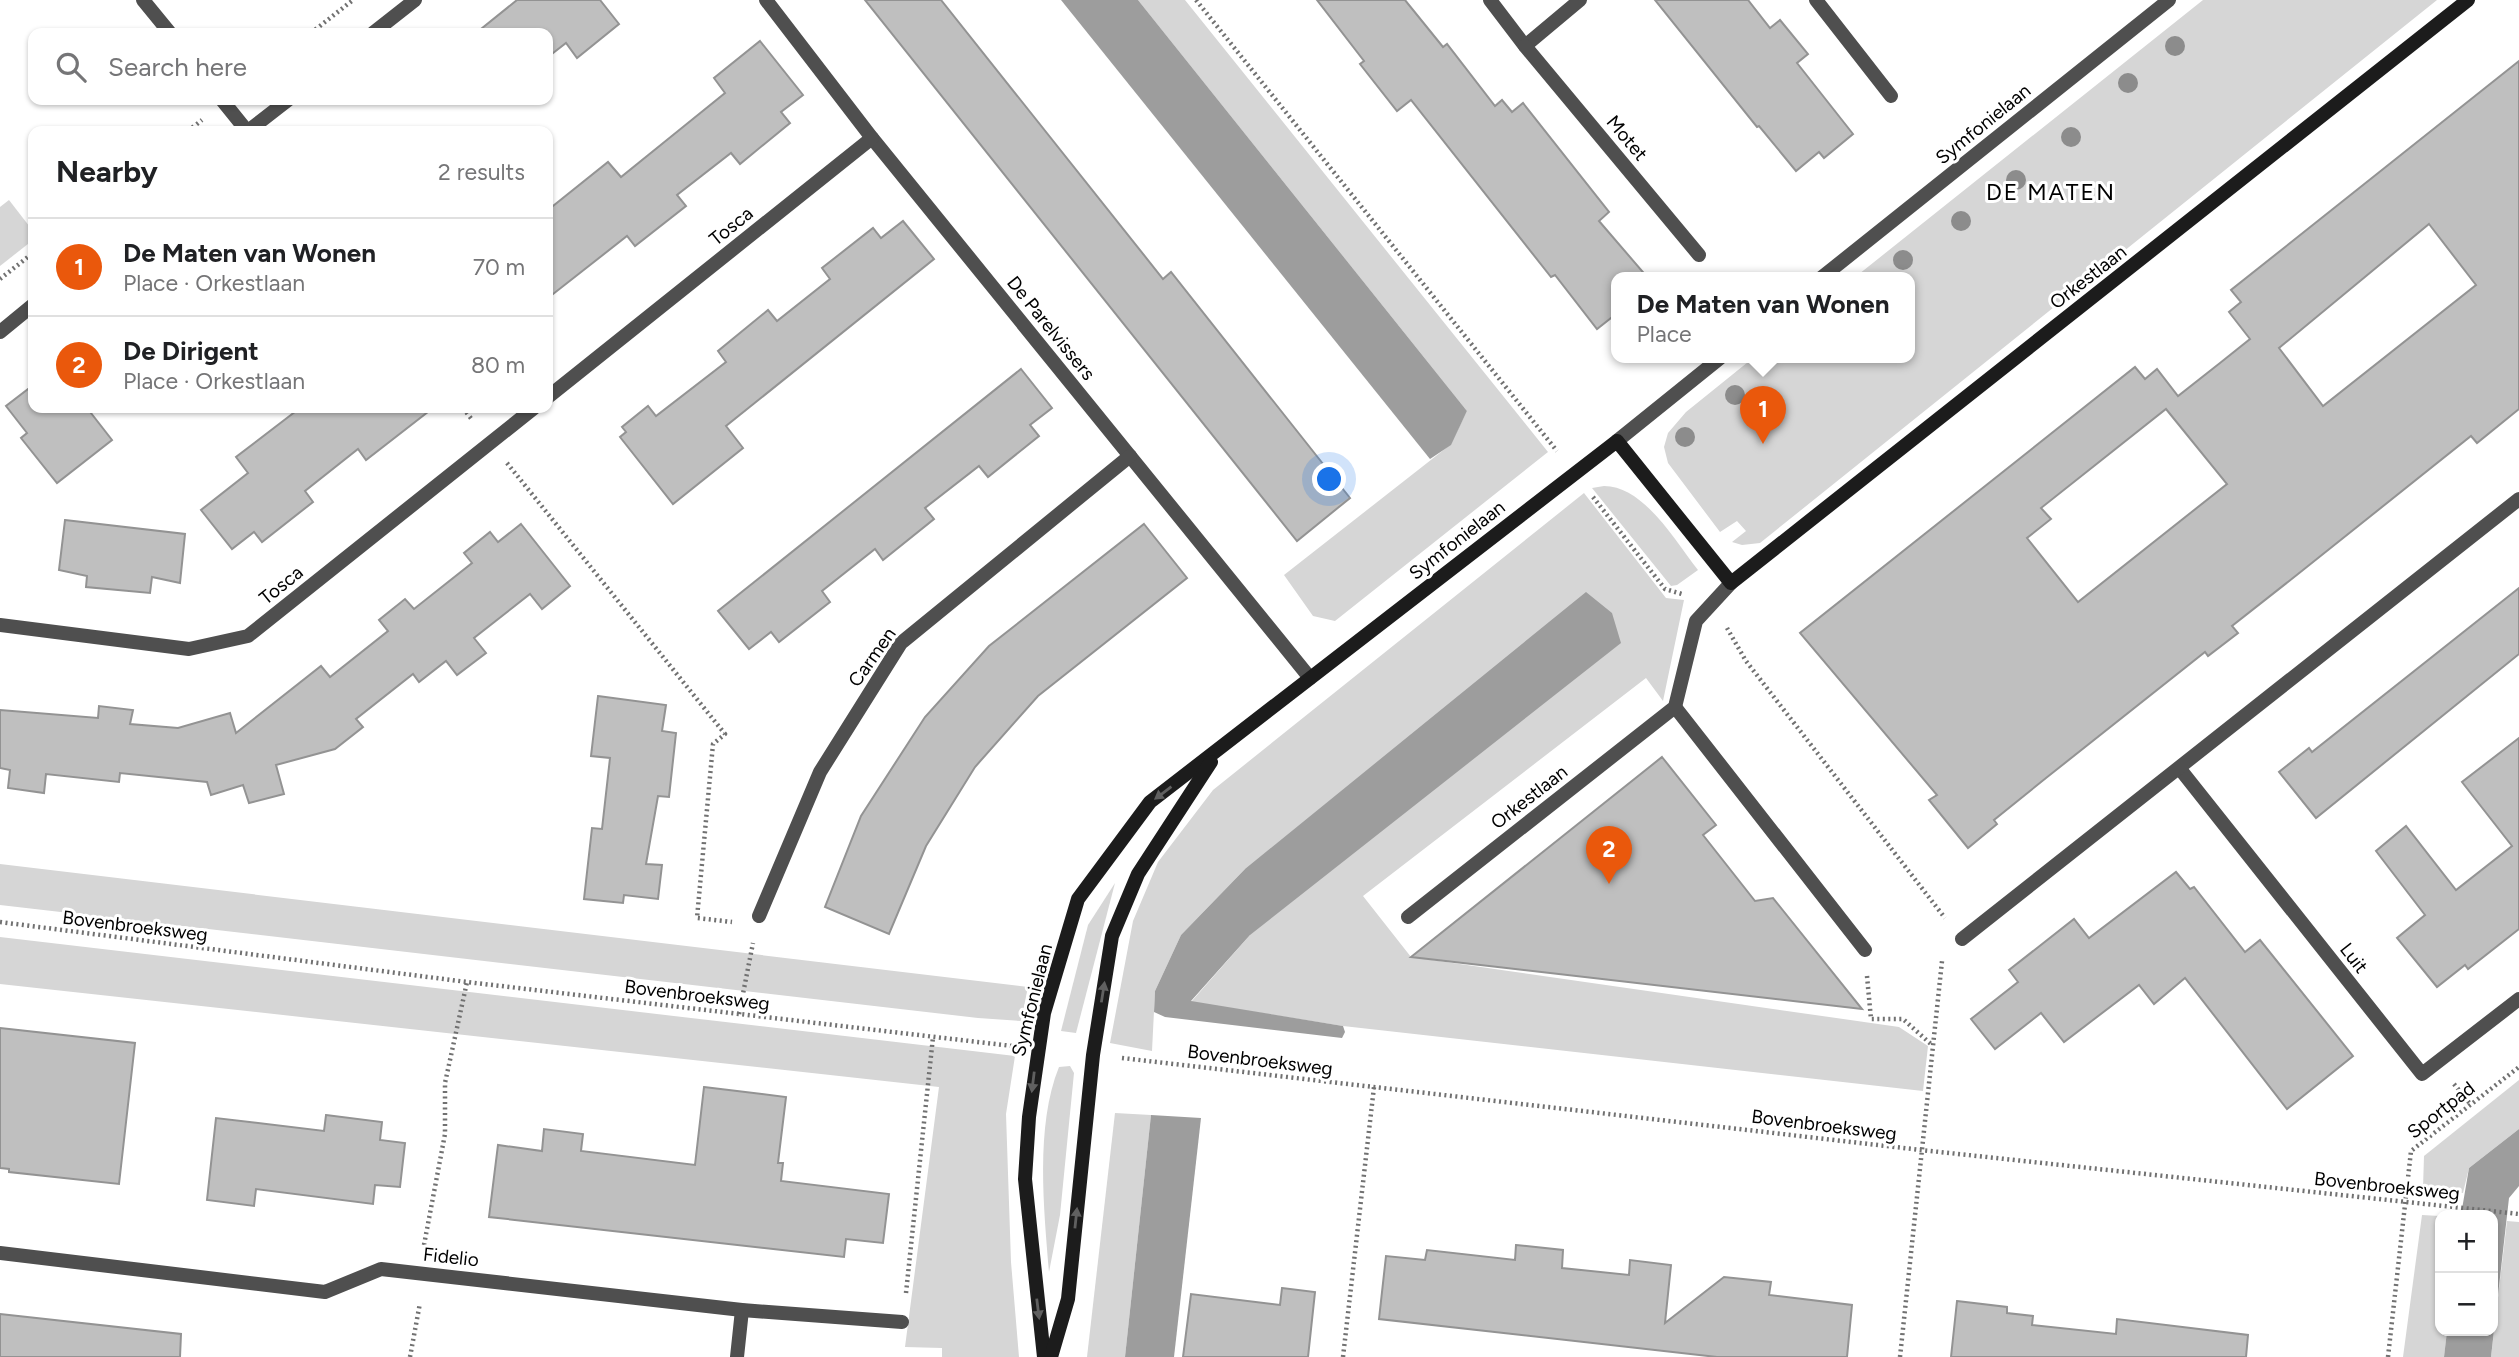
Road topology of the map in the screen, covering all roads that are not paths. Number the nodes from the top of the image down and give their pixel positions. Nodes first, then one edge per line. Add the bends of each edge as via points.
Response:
1 (144, 0) edge
2 (415, 0) edge
3 (766, 0) edge
4 (1490, 0) edge
5 (1580, 0) edge
6 (1816, 0) edge
7 (2169, 0) edge
8 (2468, 0) edge
9 (166, 28) edge
10 (379, 28) edge
11 (1525, 46) junction
12 (1891, 96) dead end
13 (226, 105) edge
14 (281, 105) edge
15 (243, 126) edge
16 (254, 126) edge
17 (872, 138) junction
18 (1699, 255) dead end
19 (1829, 272) edge
20 (28, 310) edge
21 (0, 332) edge
22 (1714, 363) edge
23 (553, 393) edge
24 (528, 413) edge
25 (1617, 441) junction
26 (1130, 456) junction
27 (2519, 499) edge
28 (1731, 583) junction
29 (0, 625) edge
30 (1310, 678) junction
31 (1675, 707) junction
32 (1217, 752) junction
33 (2180, 769) junction
34 (1408, 917) dead end
35 (758, 920) road end
36 (1962, 939) road end
37 (1865, 950) road end
38 (2519, 999) edge
39 (0, 1253) edge
40 (742, 1310) junction
41 (902, 1322) road end
42 (737, 1357) edge
43 (1044, 1357) edge
44 (1051, 1357) edge

1 - 9 street
2 - 10 street
3 - 17 street, De Parelvissers
4 - 11 street, Motet
5 - 11 street
6 - 12 street
7 - 19 street, Symfonielaan
8 - 28 street, Orkestlaan
11 - 18 street, Motet
13 - 15 street
14 - 16 street
17 - 23 street, Tosca
17 - 26 street, De Parelvissers
20 - 21 street
22 - 25 street, Symfonielaan
24 - 29 street, Tosca via 248,636 189,649
25 - 28 street
25 - 30 street, Symfonielaan
26 - 30 street, De Parelvissers
26 - 35 street, Carmen via 901,643 820,772
27 - 33 street
28 - 31 street, Orkestlaan via 1696,621
30 - 32 street, Symfonielaan
31 - 34 street, Orkestlaan
31 - 37 street
32 -> 43 street, Symfonielaan via 1150,802 1078,899 1044,1013 1025,1180
44 -> 32 street, Symfonielaan via 1068,1299 1093,1055 1112,936 1138,874
33 - 36 street
33 - 38 street, Luit via 2422,1074
39 - 40 street, Fidelio via 325,1292 381,1269
40 - 41 street, Fidelio
40 - 42 street

